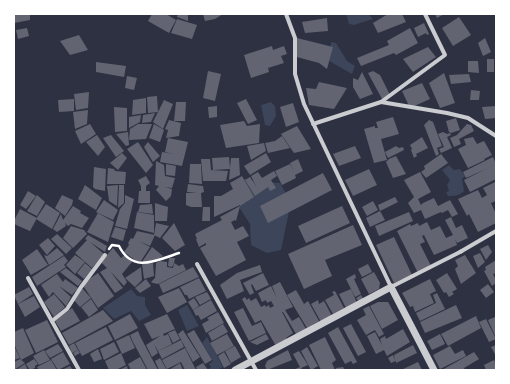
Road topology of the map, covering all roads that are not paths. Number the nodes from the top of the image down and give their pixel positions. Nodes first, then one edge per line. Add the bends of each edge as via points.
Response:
1 (286, 14) edge
2 (424, 14) edge
3 (382, 102) junction
4 (313, 124) junction
5 (496, 136) edge
6 (496, 231) edge
7 (105, 255) road end
8 (197, 264) dead end
9 (28, 278) dead end
10 (391, 287) junction
11 (52, 321) junction
12 (252, 362) junction
13 (78, 370) edge
14 (235, 370) edge
15 (256, 370) edge
16 (434, 370) edge

1 - 4 street via 295,38 295,74
2 - 3 street via 444,55
3 - 4 street
3 - 5 street via 468,118
4 - 10 street
6 - 10 street
7 - 11 street via 67,309
8 - 12 street
9 - 11 street
10 - 12 street
10 - 16 street
11 - 13 street
12 - 14 street
12 - 15 street

